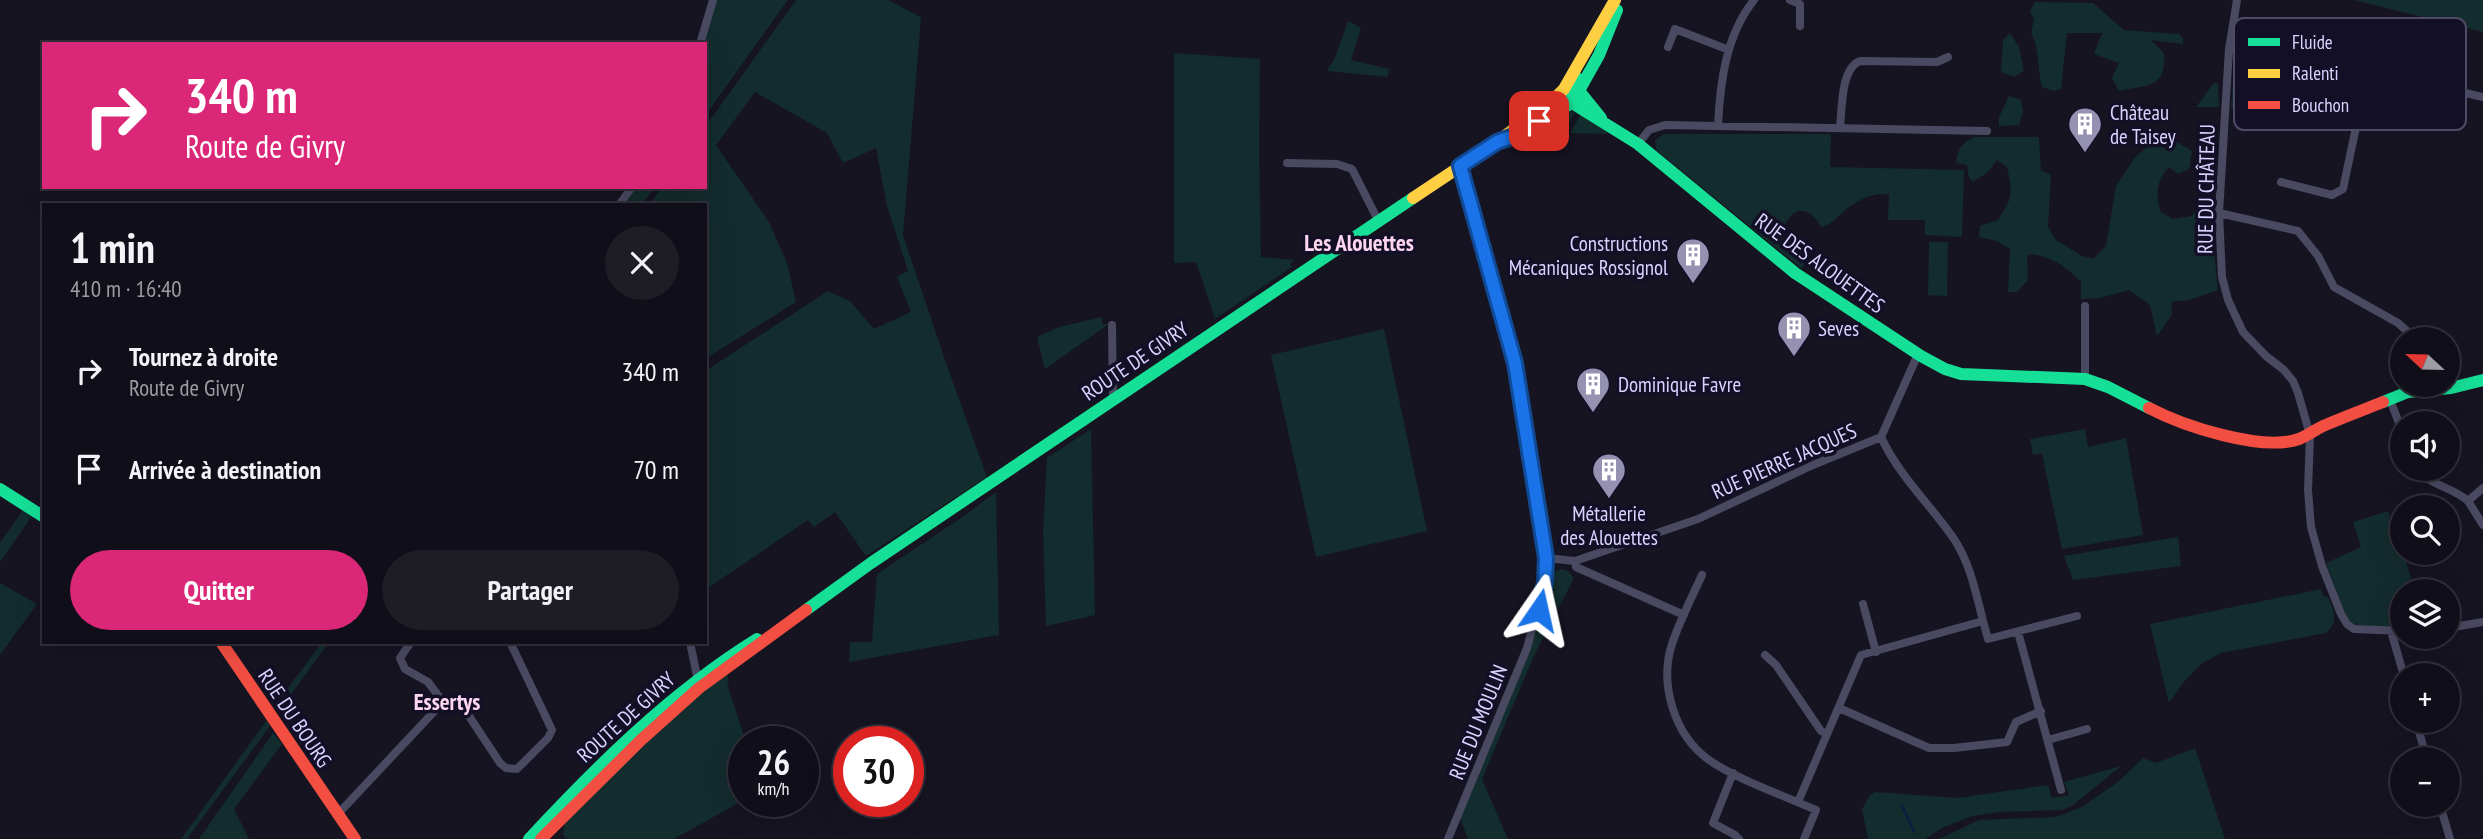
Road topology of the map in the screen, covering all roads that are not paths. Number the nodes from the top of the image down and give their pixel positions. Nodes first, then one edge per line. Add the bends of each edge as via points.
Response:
1 (713, 0) edge
2 (1615, 0) edge
3 (1620, 0) edge
4 (1754, 0) edge
5 (1790, 0) edge
6 (2237, 0) edge
7 (2234, 18) edge
8 (2234, 18) edge
9 (1800, 26) dead end
10 (701, 42) edge
11 (1668, 47) dead end
12 (2229, 49) junction
13 (1729, 50) junction
14 (2234, 50) edge
15 (1948, 57) dead end
16 (1572, 94) junction
17 (1718, 125) junction
18 (1840, 127) junction
19 (2355, 130) edge
20 (1987, 131) dead end
21 (1637, 144) junction
22 (1287, 163) dead end
23 (1460, 166) junction
24 (2281, 182) dead end
25 (2219, 213) junction
26 (1379, 222) junction
27 (2085, 306) dead end
28 (1112, 325) dead end
29 (2402, 327) edge
30 (1918, 354) junction
31 (2085, 379) junction
32 (2483, 380) edge
33 (2460, 382) edge
34 (2397, 397) edge
35 (1114, 399) junction
36 (2390, 400) junction
37 (2394, 411) edge
38 (2310, 435) junction
39 (1881, 437) junction
40 (2429, 481) edge
41 (2483, 488) edge
42 (0, 489) edge
43 (2468, 500) junction
44 (42, 516) edge
45 (2483, 525) edge
46 (1546, 558) junction
47 (1575, 561) junction
48 (1702, 575) dead end
49 (1863, 604) dead end
50 (1684, 615) junction
51 (2077, 616) dead end
52 (1983, 621) junction
53 (2483, 622) edge
54 (2460, 626) edge
55 (2390, 631) edge
56 (2018, 632) junction
57 (221, 644) edge
58 (410, 644) edge
59 (511, 644) edge
60 (690, 644) edge
61 (1876, 652) junction
62 (1765, 656) dead end
63 (698, 683) junction
64 (443, 702) junction
65 (1839, 708) junction
66 (2041, 711) junction
67 (2087, 729) dead end
68 (1826, 734) junction
69 (2048, 740) junction
70 (1733, 773) junction
71 (2062, 790) dead end
72 (1798, 802) junction
73 (337, 815) junction
74 (2444, 817) edge
75 (541, 836) edge
76 (355, 839) edge
77 (1448, 839) edge
78 (1739, 839) edge
79 (1804, 839) edge
80 (2451, 839) edge

1 - 10 street
2 - 16 main road
3 - 16 main road via 1599,55
4 - 13 street
5 - 9 street via 1800,4
6 - 7 street, RUE DU CHÂTEAU
8 - 12 street, RUE DU CHÂTEAU
11 - 13 street via 1675,29
12 - 14 street
12 - 25 street, RUE DU CHÂTEAU
13 - 17 street
15 - 18 street via 1937,62 1854,63 1847,74
16 - 21 main road, RUE DES ALOUETTES via 1605,124
16 - 23 main road, ROUTE DE GIVRY via 1514,136
17 - 18 street
17 - 21 street via 1656,126
18 - 20 street
19 - 24 street via 2343,189 2332,195
21 - 30 main road, RUE DES ALOUETTES via 1795,273
22 - 26 street via 1337,164 1352,169
23 - 26 main road, ROUTE DE GIVRY
23 - 46 street, RUE DU MOULIN via 1513,352
25 - 29 street via 2298,231 2334,287
25 - 38 street, RUE DU CHÂTEAU via 2222,277 2228,300 2243,332 2293,381
26 - 35 main road, ROUTE DE GIVRY
27 - 31 street
28 - 35 street
30 - 31 main road, RUE DES ALOUETTES via 1961,374
30 - 39 street
31 - 38 main road, RUE DES ALOUETTES via 2166,417 2226,436 2274,443
32 - 33 main road, RUE DES ALOUETTES
34 - 36 main road, RUE DES ALOUETTES
35 - 63 main road, ROUTE DE GIVRY via 797,616 743,647
36 - 37 street
36 - 38 main road, RUE DES ALOUETTES
38 - 55 street, RUE DU CHÂTEAU via 2311,527 2341,614 2354,629
39 - 47 street, RUE PIERRE JACQUES via 1698,519
39 - 52 street, RUE PIERRE JACQUES via 1906,480 1954,540 1972,579
40 - 43 street
41 - 43 street
42 - 44 main road
43 - 45 street
46 - 47 street, RUE PIERRE JACQUES
46 - 77 street, RUE DU MOULIN via 1545,582 1527,648
47 - 50 street via 1576,567
48 - 50 street
49 - 61 street
50 - 70 street via 1669,657 1673,708 1698,750
51 - 56 street
52 - 56 street via 1988,639
52 - 61 street
53 - 54 street
56 - 66 street
57 - 73 main road, RUE DU BOURG
58 - 64 street via 400,657 405,669 434,687
59 - 64 street via 552,730 517,769 500,763 465,710
60 - 63 street
61 - 65 street via 1861,656
62 - 68 street
63 - 75 main road, ROUTE DE GIVRY via 677,694 598,767
64 - 73 street
65 - 66 street via 1929,748 2007,742 2017,722
65 - 68 street
66 - 69 street
67 - 69 street
68 - 72 street
69 - 71 street
70 - 72 street
70 - 78 street via 1713,823
72 - 79 street via 1816,810
73 - 76 main road, RUE DU BOURG
74 - 80 street

